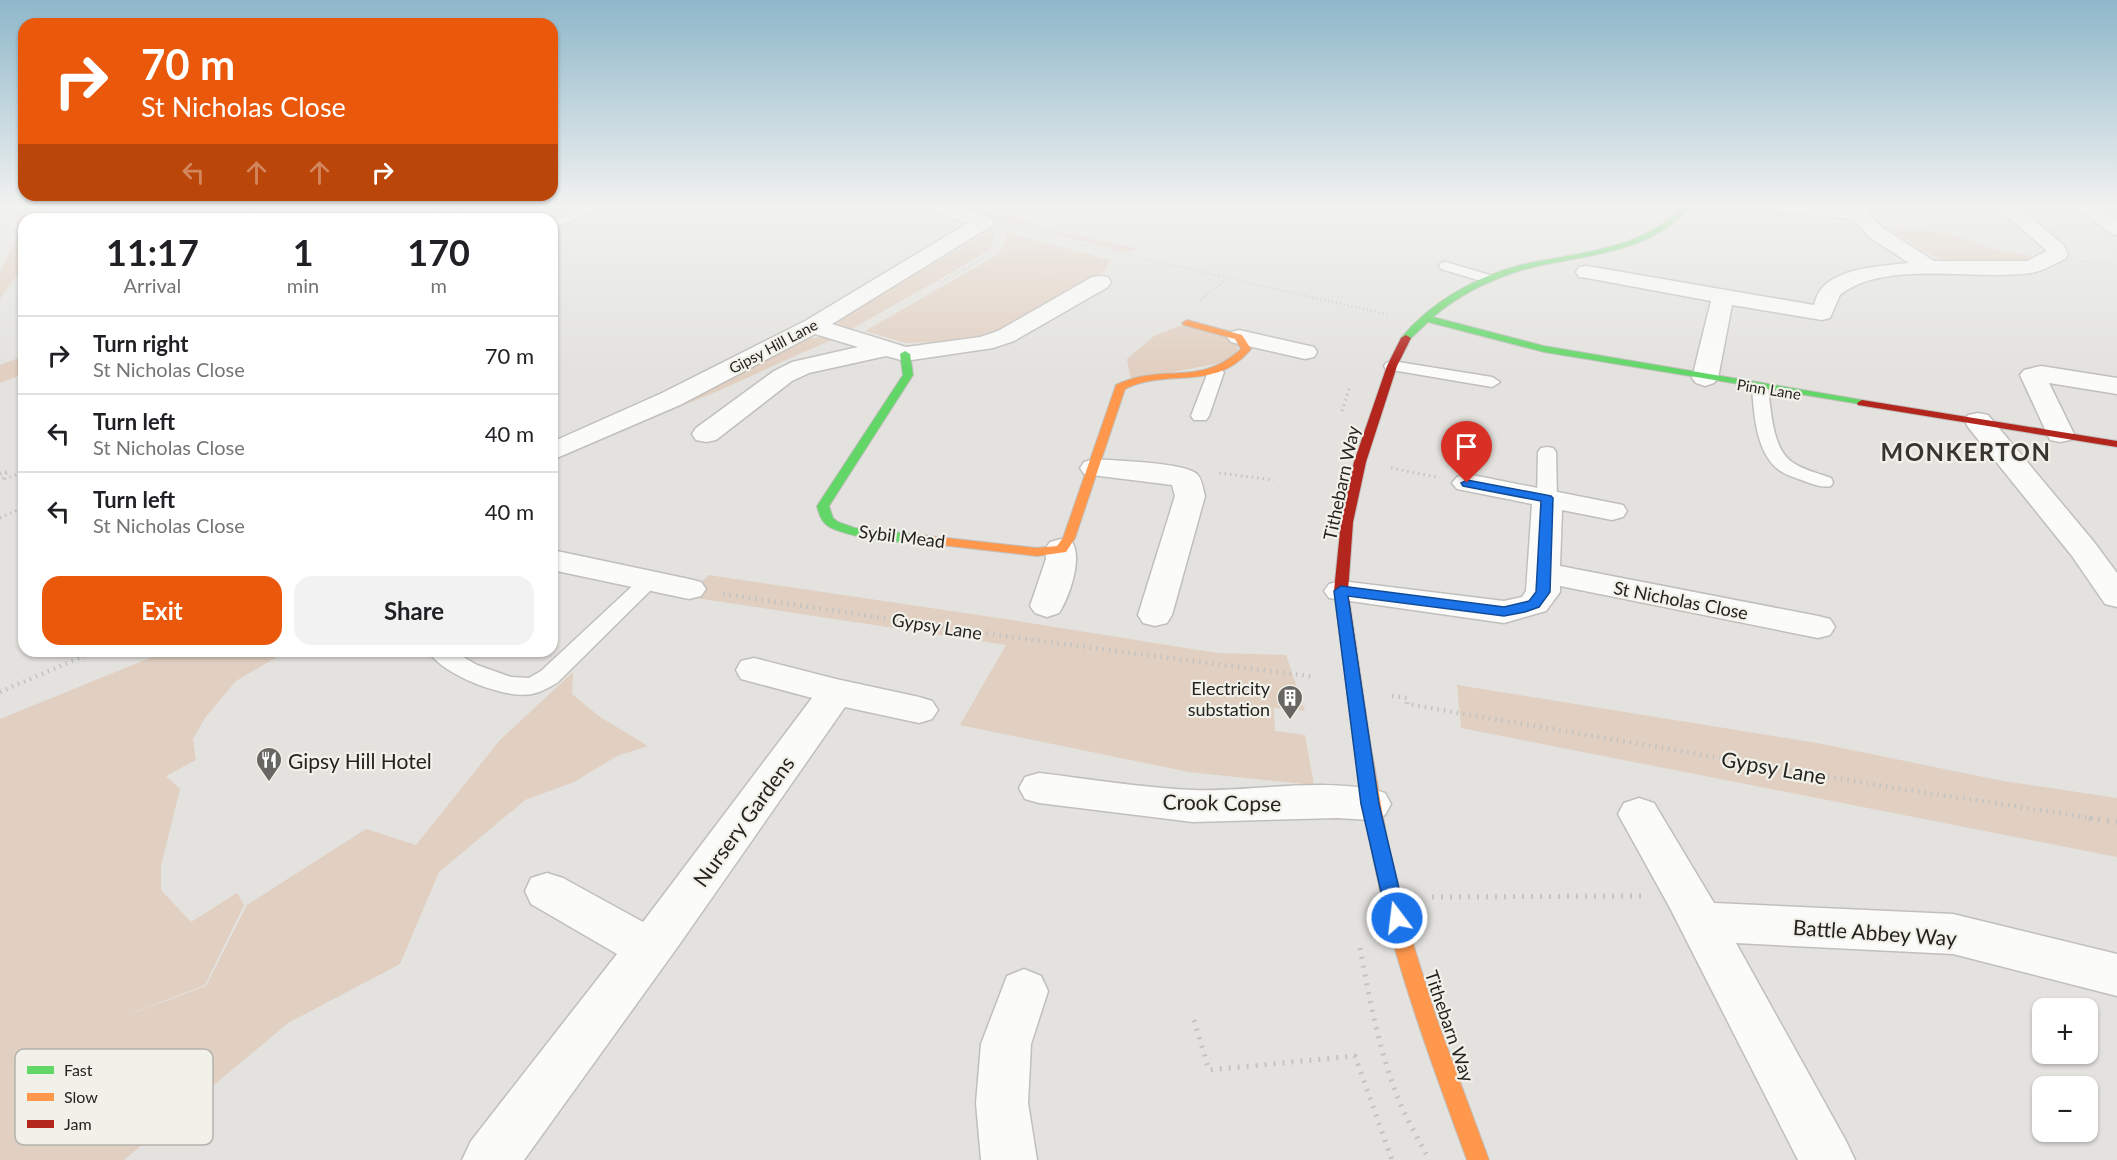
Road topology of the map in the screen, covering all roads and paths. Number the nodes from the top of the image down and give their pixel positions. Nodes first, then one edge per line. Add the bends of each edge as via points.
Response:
1 (921, 260) edge
2 (1149, 260) edge
3 (1556, 260) edge
4 (1919, 260) edge
5 (2046, 260) edge
6 (1446, 266) dead end
7 (1929, 267) junction
8 (963, 270) dead end
9 (1587, 272) dead end
10 (1488, 279) junction
11 (1100, 282) joint
12 (1723, 297) junction
13 (1369, 311) dead end
14 (1425, 318) junction
15 (1187, 323) dead end
16 (813, 326) junction
17 (1239, 337) junction
18 (895, 352) junction
19 (1305, 352) dead end
20 (1392, 366) junction
21 (1216, 372) junction
22 (1704, 378) junction
23 (1492, 381) dead end
24 (2117, 386) edge
25 (1760, 388) junction
26 (1200, 416) dead end
27 (1978, 421) junction
28 (706, 434) dead end
29 (2060, 434) junction
30 (2117, 444) edge
31 (558, 449) edge
32 (1547, 452) dead end
33 (1360, 462) junction
34 (1094, 468) junction
35 (1217, 473) dead end
36 (0, 474) edge
37 (18, 474) edge
38 (1274, 480) dead end
39 (1824, 482) dead end
40 (1467, 483) joint
41 (1547, 498) junction
42 (18, 510) edge
43 (1612, 511) dead end
44 (0, 518) edge
45 (1061, 549) junction
46 (558, 561) edge
47 (1544, 573) junction
48 (649, 581) junction
49 (689, 589) joint
50 (1341, 591) junction
51 (2117, 597) edge
52 (1047, 606) dead end
53 (1155, 615) dead end
54 (1818, 627) dead end
55 (81, 657) edge
56 (444, 657) edge
57 (754, 670) dead end
58 (1323, 678) dead end
59 (0, 692) edge
60 (836, 692) junction
61 (1386, 695) dead end
62 (919, 710) dead end
63 (1039, 788) dead end
64 (1370, 804) junction
65 (1639, 814) dead end
66 (2117, 822) edge
67 (547, 891) dead end
68 (1618, 896) dead end
69 (1434, 908) dead end
70 (1700, 922) junction
71 (649, 949) junction
72 (2117, 975) edge
73 (1024, 991) dead end
74 (1194, 1020) dead end
75 (490, 1160) edge
76 (1009, 1160) edge
77 (1392, 1160) edge
78 (1478, 1160) edge
79 (1827, 1160) edge

1 - 16 street, Gipsy Hill Lane
2 - 13 path
3 - 10 street, Tithebarn Way
4 - 7 street
5 - 7 street via 2030,267
6 - 10 lane
7 - 12 street via 1878,272 1851,280 1830,291 1822,313
8 - 11 path
9 - 12 street
10 - 14 street, Tithebarn Way via 1454,294
11 - 18 street via 1006,336 985,343
12 - 22 street
14 - 20 street, Tithebarn Way via 1405,339
14 - 22 street, Pinn Lane via 1526,345
15 - 17 street
16 - 18 street
16 - 31 street, Gipsy Hill Lane via 671,399
17 - 19 street
17 - 21 street via 1246,349
18 - 28 street via 801,367 783,376
18 - 45 street, Sybil Mead via 908,375 823,506 828,520 859,532 1037,552
20 - 23 lane
20 - 33 street, Tithebarn Way
21 - 26 lane
21 - 34 street via 1131,380 1120,387
22 - 25 street, Pinn Lane
24 - 29 street via 2033,375
25 - 27 street, Pinn Lane
25 - 39 lane via 1774,457 1785,466
27 - 29 street, Pinn Lane
27 - 51 street via 2083,549
29 - 30 street, Pinn Lane
32 - 41 lane
33 - 40 path
33 - 50 street, Tithebarn Way via 1347,522
34 - 45 street
34 - 53 street via 1176,475 1186,480 1190,488
35 - 38 path
36 - 37 path via 8,471 2,480
40 - 41 street
41 - 43 street
41 - 47 street
42 - 44 path
45 - 52 street via 1062,559
46 - 48 street
47 - 50 street via 1543,592 1534,604 1504,612
47 - 54 street, St Nicholas Close
48 - 49 street
48 - 56 lane via 549,677 533,686 521,687 471,673
49 - 58 path, Gypsy Lane
50 - 64 street, Tithebarn Way
55 - 59 path
57 - 60 street
60 - 62 street
60 - 71 street, Nursery Gardens
61 - 66 path, Gypsy Lane via 1407,698 1407,704 1918,792
63 - 64 street, Crook Copse via 1193,806
64 - 78 street, Tithebarn Way via 1419,996
65 - 70 street
67 - 71 street
68 - 69 path via 1430,897
70 - 72 street, Battle Abbey Way via 1953,934
70 - 79 street
71 - 75 street, Nursery Gardens
73 - 76 street via 1006,1044 1002,1103
74 - 77 path via 1209,1070 1355,1056

